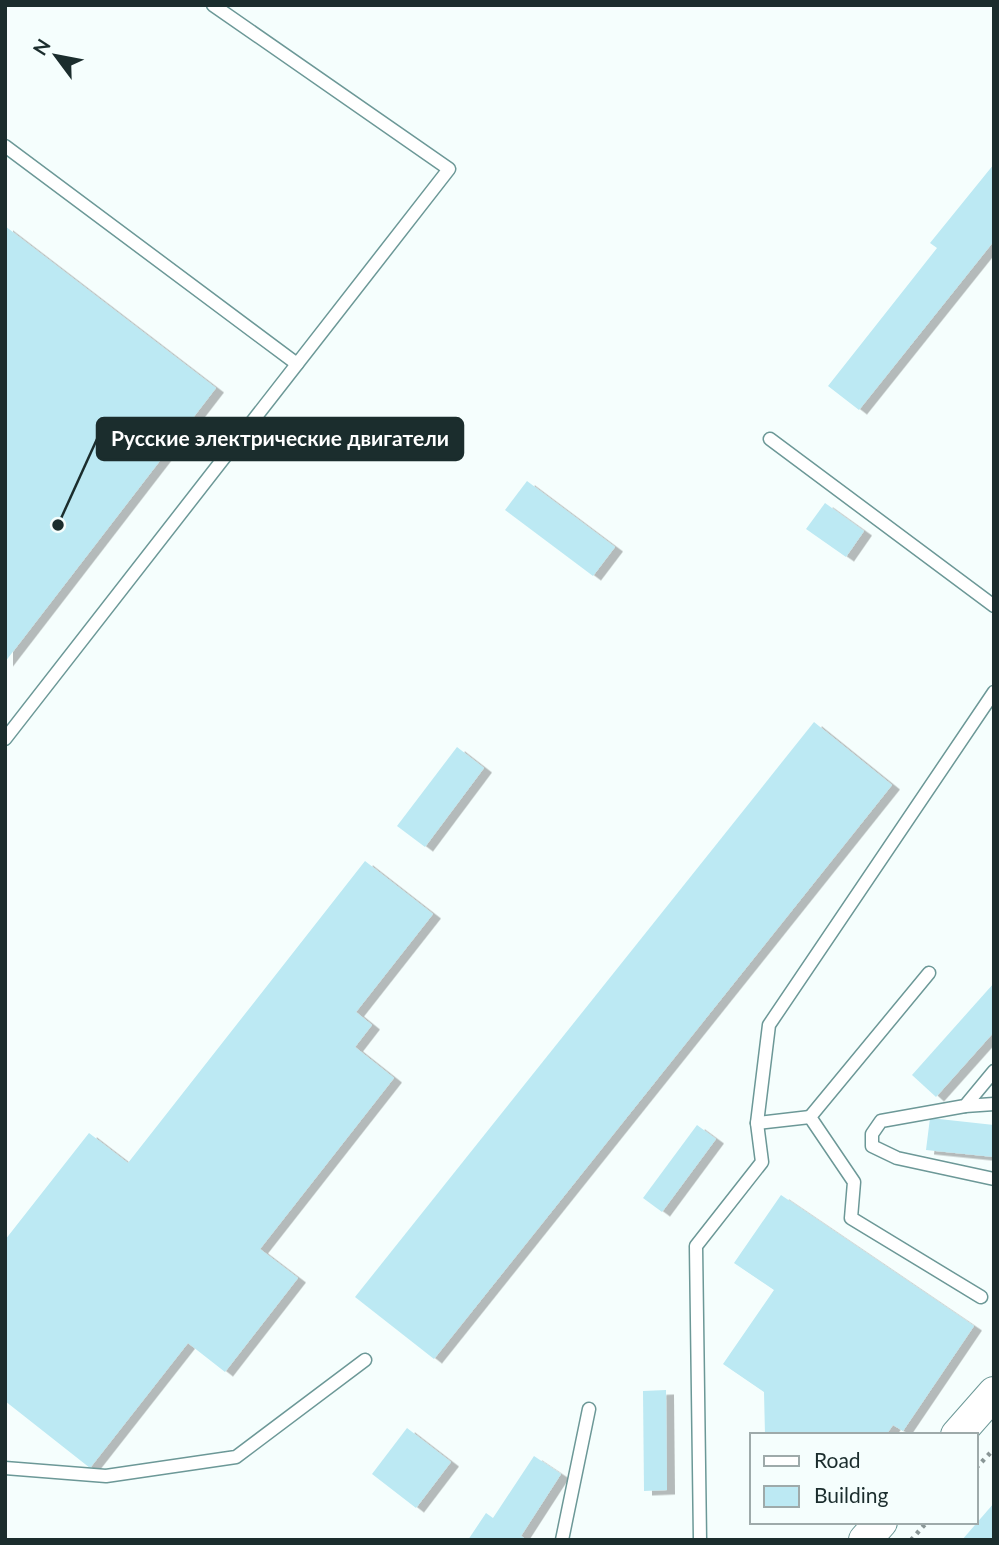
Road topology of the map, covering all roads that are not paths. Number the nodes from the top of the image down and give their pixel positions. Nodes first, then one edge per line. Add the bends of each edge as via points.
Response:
1 (213, 5) edge
2 (5, 146) edge
3 (297, 364) junction
4 (770, 439) dead end
5 (994, 606) edge
6 (994, 692) edge
7 (5, 739) edge
8 (929, 973) dead end
9 (994, 1072) edge
10 (994, 1104) edge
11 (965, 1106) junction
12 (810, 1117) junction
13 (757, 1123) junction
14 (994, 1179) edge
15 (981, 1297) dead end
16 (365, 1360) dead end
17 (994, 1393) edge
18 (589, 1409) dead end
19 (959, 1433) edge
20 (5, 1468) edge
21 (879, 1524) edge
22 (562, 1540) edge
23 (700, 1540) edge
24 (865, 1540) edge

1 - 3 lane via 449,169
2 - 3 lane
3 - 7 lane
4 - 5 lane
6 - 13 lane via 769,1025
8 - 12 lane
9 - 11 lane
10 - 11 lane
11 - 14 lane via 881,1121 872,1134 872,1146 897,1158
12 - 13 lane
12 - 15 lane via 854,1182 851,1218
13 - 23 lane via 762,1162 696,1246
16 - 20 lane via 236,1457 106,1476
17 - 19 street
18 - 22 lane
21 - 24 street

